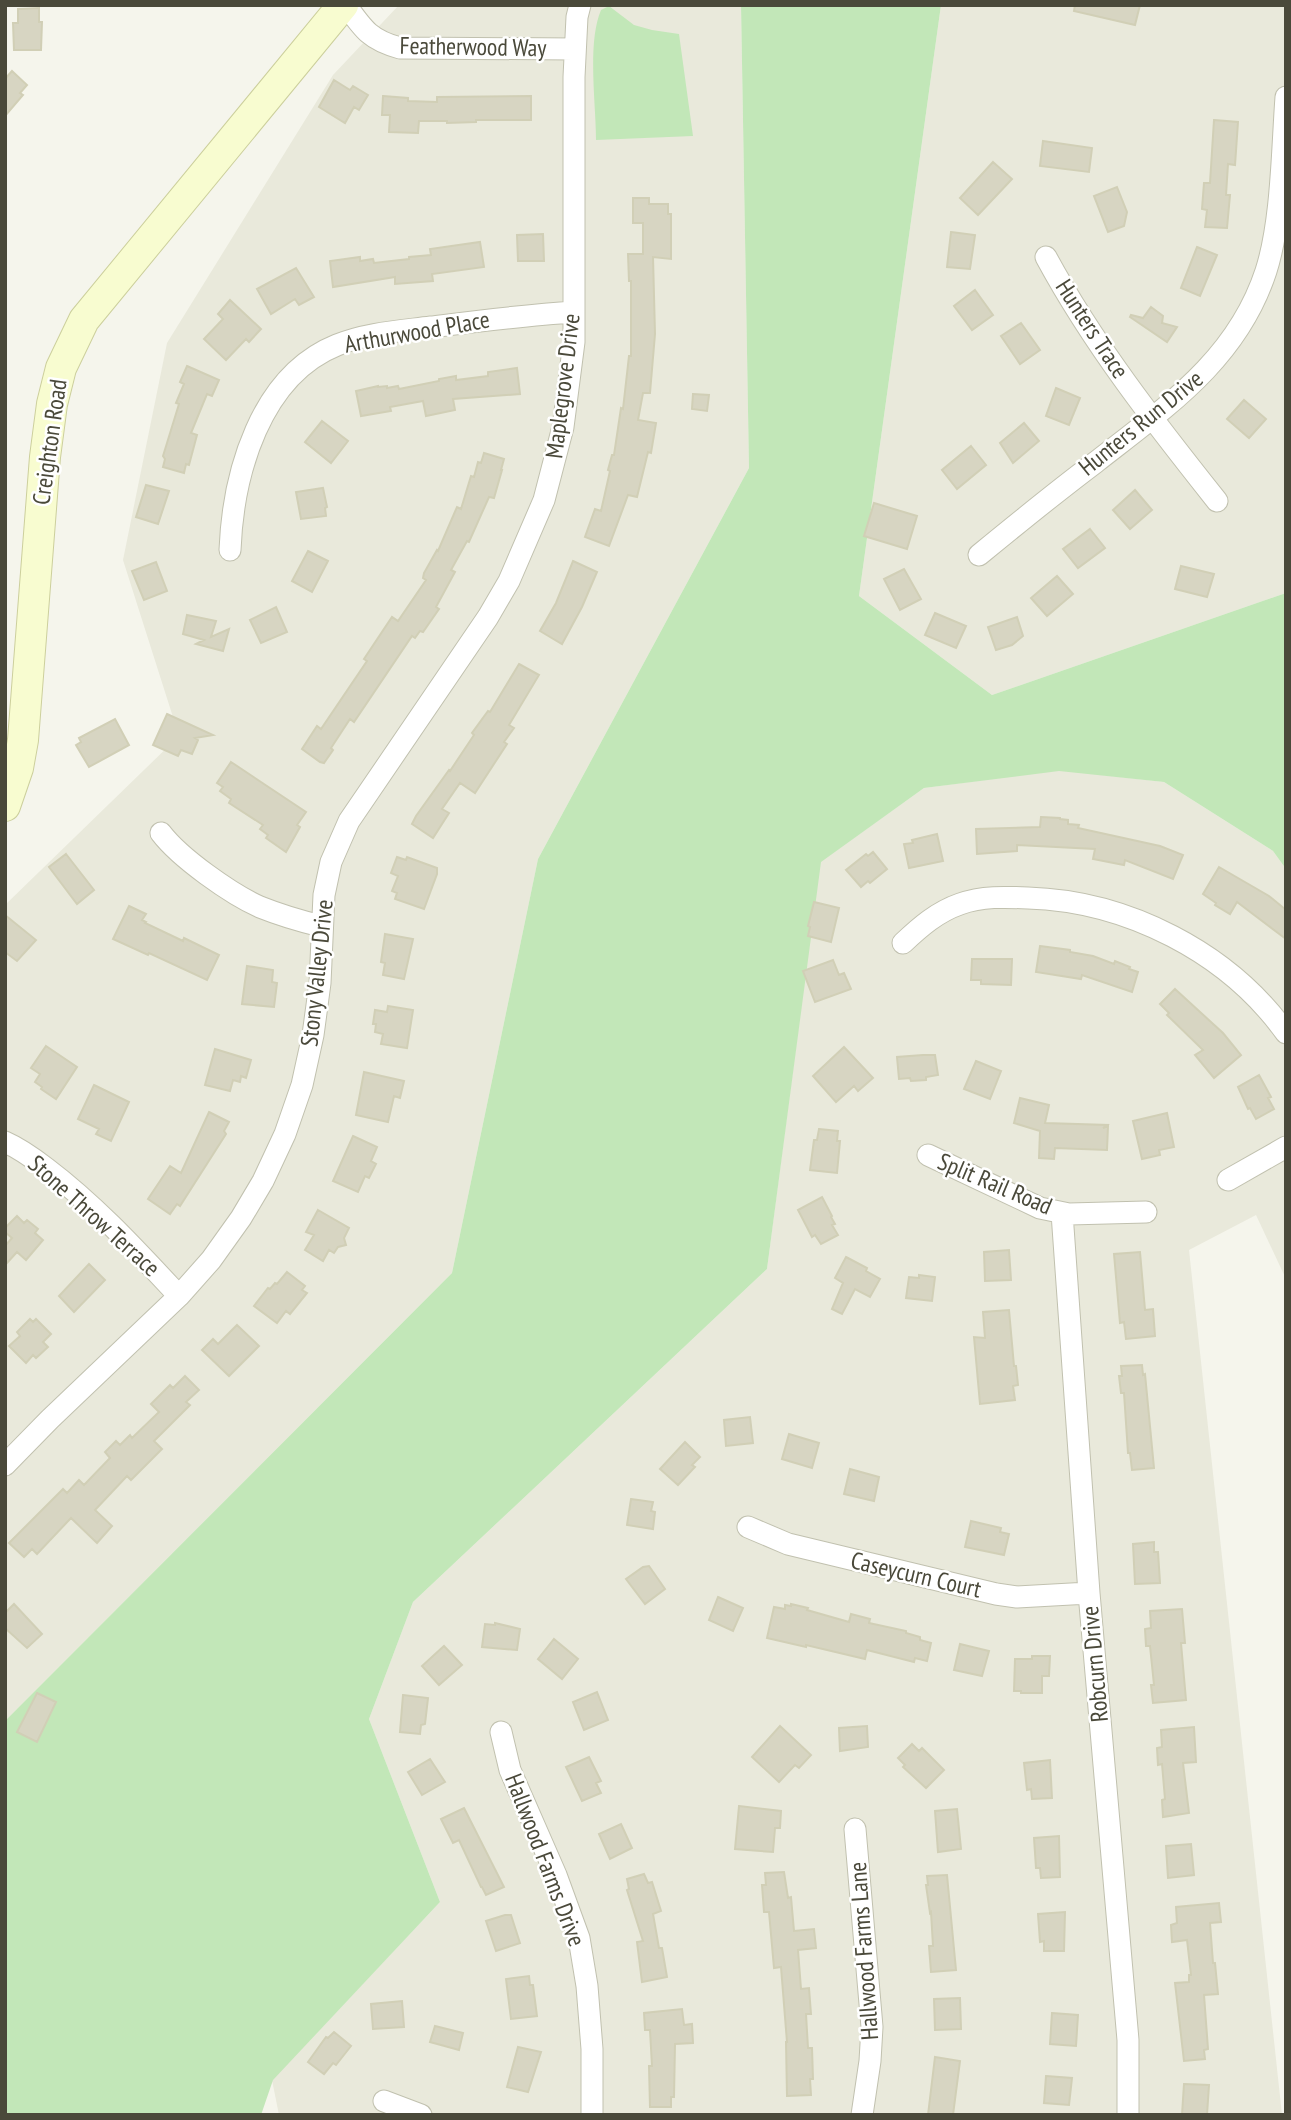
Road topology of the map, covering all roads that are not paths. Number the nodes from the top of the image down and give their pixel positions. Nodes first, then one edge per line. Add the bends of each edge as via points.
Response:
1 (344, 5) edge
2 (580, 5) edge
3 (575, 49) junction
4 (1286, 96) edge
5 (1046, 257) dead end
6 (574, 312) junction
7 (1153, 418) junction
8 (1217, 500) dead end
9 (230, 550) dead end
10 (979, 555) dead end
11 (389, 766) joint
12 (5, 806) edge
13 (161, 833) dead end
14 (321, 926) junction
15 (903, 943) dead end
16 (1286, 1032) edge
17 (5, 1142) edge
18 (1286, 1147) edge
19 (928, 1155) dead end
20 (1228, 1180) dead end
21 (1146, 1212) dead end
22 (1062, 1213) junction
23 (178, 1296) junction
24 (5, 1465) edge
25 (748, 1527) dead end
26 (1088, 1593) junction
27 (501, 1732) dead end
28 (855, 1829) dead end
29 (384, 2101) dead end
30 (421, 2115) edge
31 (592, 2115) edge
32 (862, 2115) edge
33 (1128, 2115) edge

1 - 3 street, Featherwood Way via 366,33 400,48
1 - 12 main road, Creighton Road via 84,320 61,368 45,457 23,740
2 - 3 street, Maplegrove Drive
3 - 6 street, Maplegrove Drive
4 - 7 street, Hunters Run Drive via 1279,195 1266,272 1244,322 1219,357
5 - 7 street, Hunters Trace via 1067,296
6 - 9 street, Arthurwood Place via 376,335 338,344 307,361 268,405 254,436 233,507
6 - 11 street, Maplegrove Drive via 563,427 540,510 488,617
7 - 8 street, Hunters Trace
7 - 10 street, Hunters Run Drive
11 - 14 street, Stony Valley Drive via 344,832 331,862
13 - 14 street via 208,875 257,905
14 - 23 street, Stony Valley Drive via 313,1035 285,1134 241,1218
15 - 16 street via 943,911 978,899 1035,898 1103,908 1156,928 1222,967
17 - 23 street, Stone Throw Terrace via 62,1180 130,1242
18 - 20 street
19 - 22 street, Split Rail Road via 1040,1208
21 - 22 street, Split Rail Road
22 - 26 street, Robcurn Drive
23 - 24 street, Stony Valley Drive
25 - 26 street, Caseycurn Court via 788,1544 996,1594
26 - 33 street, Robcurn Drive via 1128,2040
27 - 31 street, Hallwood Farms Drive via 510,1770 579,1938 592,2049
28 - 32 street, Hallwood Farms Lane via 872,2026
29 - 30 street

